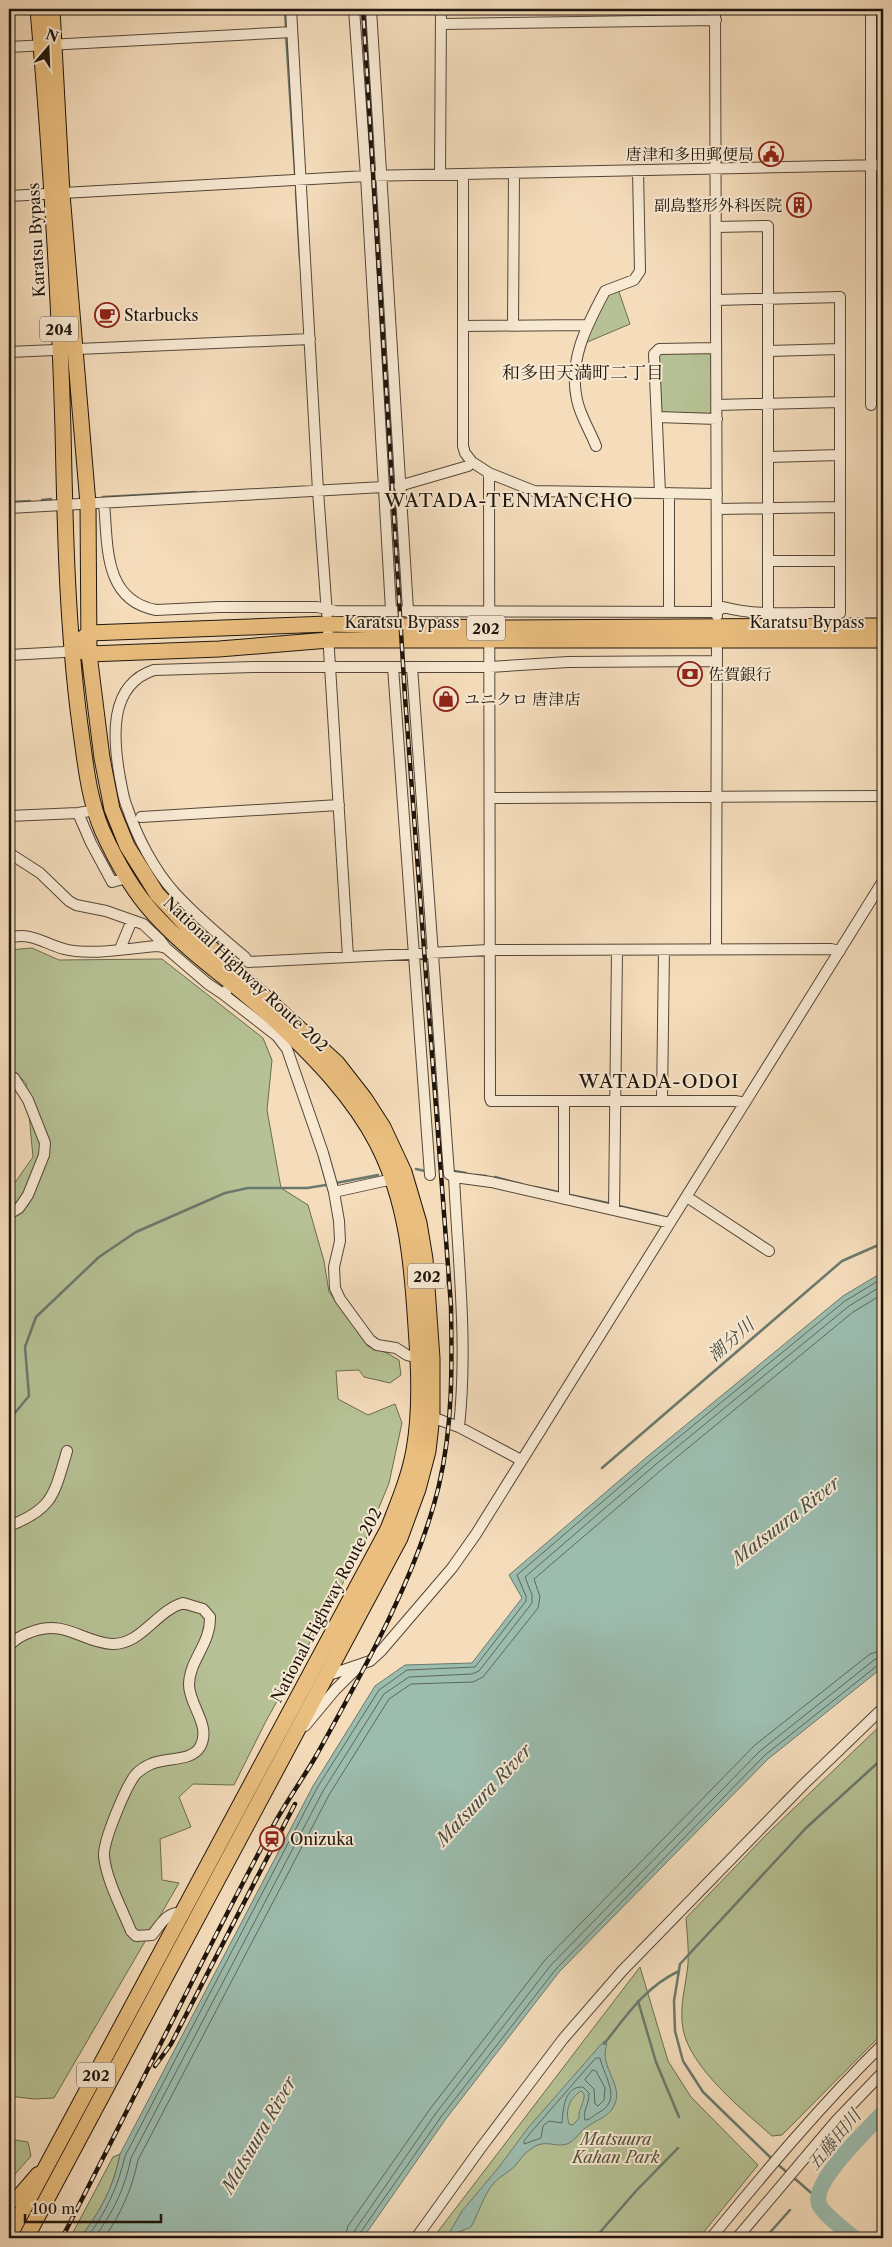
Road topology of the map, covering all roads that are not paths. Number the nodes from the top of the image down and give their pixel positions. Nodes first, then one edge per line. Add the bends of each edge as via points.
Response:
1 (38, 9) edge
2 (52, 9) edge
3 (291, 9) edge
4 (354, 9) edge
5 (371, 9) edge
6 (441, 9) edge
7 (716, 9) edge
8 (871, 9) edge
9 (716, 20) junction
10 (441, 24) junction
11 (288, 32) junction
12 (47, 46) junction
13 (9, 47) edge
14 (871, 165) junction
15 (883, 165) edge
16 (716, 168) junction
17 (638, 170) junction
18 (514, 173) junction
19 (440, 174) junction
20 (463, 174) junction
21 (366, 176) junction
22 (380, 176) junction
23 (301, 180) junction
24 (57, 195) junction
25 (9, 196) edge
26 (716, 227) junction
27 (768, 299) junction
28 (716, 300) junction
29 (587, 325) junction
30 (463, 326) junction
31 (513, 326) junction
32 (306, 339) junction
33 (716, 348) junction
34 (67, 349) junction
35 (840, 349) junction
36 (768, 350) junction
37 (9, 352) edge
38 (840, 402) junction
39 (768, 404) junction
40 (716, 405) junction
41 (871, 405) dead end
42 (657, 417) junction
43 (716, 419) junction
44 (596, 446) dead end
45 (840, 455) junction
46 (768, 457) junction
47 (472, 462) junction
48 (489, 473) junction
49 (399, 486) junction
50 (383, 487) junction
51 (318, 491) junction
52 (665, 493) junction
53 (717, 494) junction
54 (104, 503) junction
55 (88, 504) junction
56 (65, 505) junction
57 (840, 507) junction
58 (9, 508) edge
59 (768, 508) junction
60 (717, 509) junction
61 (840, 561) junction
62 (768, 562) junction
63 (326, 609) junction
64 (391, 610) junction
65 (408, 610) junction
66 (489, 610) junction
67 (669, 612) junction
68 (768, 612) junction
69 (328, 624) junction
70 (717, 626) junction
71 (883, 626) edge
72 (89, 633) junction
73 (489, 634) junction
74 (329, 640) junction
75 (883, 640) edge
76 (71, 649) junction
77 (89, 654) junction
78 (9, 655) edge
79 (716, 661) junction
80 (393, 667) junction
81 (412, 667) junction
82 (490, 667) junction
83 (330, 668) junction
84 (116, 714) junction
85 (97, 715) junction
86 (883, 796) edge
87 (716, 797) junction
88 (490, 798) junction
89 (339, 805) junction
90 (119, 808) junction
91 (96, 810) junction
92 (78, 813) junction
93 (9, 816) edge
94 (140, 817) dead end
95 (102, 828) junction
96 (86, 832) junction
97 (9, 853) edge
98 (128, 878) junction
99 (883, 881) edge
100 (132, 920) junction
101 (9, 938) edge
102 (226, 941) junction
103 (166, 948) junction
104 (120, 949) junction
105 (716, 949) junction
106 (489, 950) junction
107 (617, 950) junction
108 (664, 950) junction
109 (840, 951) junction
110 (215, 952) junction
111 (432, 953) junction
112 (414, 954) junction
113 (348, 957) junction
114 (235, 978) junction
115 (293, 1047) junction
116 (9, 1075) edge
117 (564, 1101) junction
118 (616, 1101) junction
119 (662, 1101) junction
120 (745, 1103) junction
121 (430, 1175) dead end
122 (454, 1177) junction
123 (392, 1179) junction
124 (334, 1192) junction
125 (687, 1197) junction
126 (564, 1199) junction
127 (614, 1210) junction
128 (9, 1214) edge
129 (670, 1223) junction
130 (770, 1251) dead end
131 (418, 1358) junction
132 (425, 1415) junction
133 (459, 1427) junction
134 (67, 1452) dead end
135 (521, 1460) junction
136 (9, 1526) edge
137 (9, 1646) edge
138 (362, 1664) junction
139 (329, 1674) junction
140 (297, 1698) junction
141 (883, 1708) edge
142 (293, 1740) junction
143 (183, 1913) junction
144 (883, 2044) edge
145 (874, 2053) junction
146 (883, 2061) edge
147 (883, 2072) edge
148 (52, 2158) junction
149 (9, 2203) edge
150 (37, 2221) junction
151 (9, 2236) edge
152 (20, 2238) edge
153 (26, 2238) edge
154 (416, 2238) edge
155 (711, 2238) edge
156 (737, 2238) edge

1 - 12 highway, Karatsu Bypass / 204
2 - 12 highway, Karatsu Bypass / 204
3 - 11 street
4 - 21 street
5 - 22 street
6 - 10 street
7 - 9 street
8 - 14 street
9 - 10 street
9 - 16 street
10 - 19 street
11 - 12 street
11 - 23 street
12 - 13 street
12 - 24 highway, Karatsu Bypass / 204
14 - 15 street
14 - 16 street
14 - 41 street
16 - 17 street
16 - 26 street
17 - 18 street
17 - 29 street via 640,271 634,280 605,291
18 - 20 street
18 - 31 street
19 - 20 street
19 - 22 street
20 - 30 street
21 - 22 street
21 - 23 street
21 - 50 street
22 - 49 street
23 - 24 street
23 - 32 street
24 - 25 street
24 - 34 highway, Karatsu Bypass / 204
26 - 27 street via 768,226
26 - 28 street
27 - 28 street
27 - 35 street via 840,297
27 - 36 street
28 - 33 street
29 - 31 street
29 - 44 street via 575,362 576,392 577,402
30 - 31 street
30 - 47 street via 464,446
32 - 34 street
32 - 51 street
33 - 40 street
33 - 42 street via 659,349 654,354
34 - 37 street
34 - 55 highway, Karatsu Bypass / 204
34 - 56 highway, Karatsu Bypass / 204
35 - 36 street
35 - 38 street
36 - 39 street
38 - 39 street
38 - 45 street
39 - 40 street
39 - 46 street
40 - 43 street
42 - 43 street
42 - 52 street
43 - 53 street
45 - 46 street
45 - 57 street
46 - 59 street
47 - 48 street
47 - 49 street via 468,466
48 - 52 street via 534,492
48 - 66 street
49 - 65 street
50 - 51 street
50 - 64 street
51 - 54 street
51 - 63 street
52 - 53 street
52 - 67 street
53 - 60 street
54 - 55 street
54 - 63 street via 109,560 114,576 121,590 147,608
55 - 56 street
55 - 72 highway, Karatsu Bypass / 204
56 - 58 street
56 - 76 highway, Karatsu Bypass / 204
57 - 59 street
57 - 61 street
59 - 60 street
59 - 62 street
60 - 70 street
61 - 62 street
61 - 68 street via 840,613
62 - 68 street
63 - 64 street
63 - 69 street
64 - 65 street
65 - 66 street
66 - 67 street
66 - 73 street
67 - 70 street
68 - 70 street via 723,607
69 - 72 highway, Karatsu Bypass / 202
69 - 73 highway, Karatsu Bypass / 202
69 - 74 street
70 - 71 highway, Karatsu Bypass / 202
70 - 73 highway, Karatsu Bypass / 202
70 - 75 highway, Karatsu Bypass / 202
70 - 79 street
72 - 76 highway
72 - 77 highway, 202
73 - 74 highway, Karatsu Bypass / 202
73 - 82 street
74 - 77 highway, Karatsu Bypass / 202 via 219,649
74 - 83 street
76 - 77 highway, Karatsu Bypass / 202
76 - 78 street
76 - 91 highway, National Highway Route 202 / 202 via 85,760
77 - 85 highway, National Highway Route 202 / 202
79 - 82 street via 568,662
79 - 87 street
80 - 81 street
80 - 83 street
80 - 112 street
81 - 82 street
81 - 111 street
82 - 88 street
83 - 84 street via 154,670 132,682
83 - 89 street
84 - 85 street
84 - 90 street
85 - 90 highway, National Highway Route 202 / 202 via 102,758
86 - 87 street
87 - 88 street
87 - 105 street
88 - 106 street
89 - 94 street
89 - 113 street
90 - 102 street via 174,893
90 - 110 highway, National Highway Route 202 / 202 via 127,846 157,894
91 - 92 street
91 - 95 highway, National Highway Route 202 / 202
92 - 93 street
92 - 96 street
95 - 96 street
95 - 98 highway, National Highway Route 202 / 202
96 - 98 street via 112,882
97 - 100 street via 40,873 76,905
98 - 114 highway, National Highway Route 202 / 202 via 152,912 184,944
99 - 109 street
100 - 103 street via 143,924
100 - 104 street
101 - 104 street via 29,936 76,952
102 - 110 street
102 - 114 street via 245,957
103 - 104 street
103 - 114 street via 208,984
105 - 108 street
105 - 109 street
106 - 107 street
106 - 111 street
106 - 117 street via 491,1101
107 - 108 street
107 - 118 street
108 - 119 street
109 - 120 street
110 - 114 highway, National Highway Route 202 / 202
111 - 112 street
111 - 122 street via 449,1174
112 - 113 street
112 - 121 street
113 - 114 street
114 - 115 highway, National Highway Route 202 / 202
114 - 132 highway, National Highway Route 202 / 202 via 336,1063 383,1126 404,1172 426,1259 432,1358
115 - 123 highway, National Highway Route 202 / 202 via 329,1076 358,1112 377,1143
115 - 124 street
116 - 128 street via 28,1100 45,1143 44,1155 28,1195
117 - 118 street
117 - 126 street
118 - 119 street
118 - 127 street
119 - 120 street
120 - 125 street
122 - 126 street
122 - 133 street via 464,1352
123 - 124 street
123 - 131 highway, National Highway Route 202 / 202 via 412,1262
124 - 131 street via 340,1241 334,1266 335,1288 340,1299 370,1340
125 - 129 street
125 - 130 street
126 - 127 street
127 - 129 street
129 - 135 street
131 - 132 highway, National Highway Route 202 / 202
132 - 133 street
132 - 139 highway, National Highway Route 202 / 202 via 428,1451 400,1538
132 - 140 highway, National Highway Route 202 / 202 via 388,1529
133 - 135 street
134 - 136 street via 56,1489 44,1507 32,1517
135 - 138 street via 452,1568 381,1651
137 - 143 street via 23,1635 52,1628 66,1629 112,1644 123,1642 135,1638 162,1613 183,1603 203,1609 210,1617 207,1640 194,1664 189,1686 201,1718 203,1737 200,1747 192,1755 154,1762 136,1774 125,1792 104,1855 108,1874 136,1936 152,1935 167,1916
138 - 139 street
138 - 142 street via 335,1690
139 - 140 street
139 - 142 highway, National Highway Route 202 / 202
140 - 143 highway, National Highway Route 202 / 202
141 - 154 street via 803,1785 622,1971 563,2039
142 - 150 highway, National Highway Route 202 / 202
143 - 148 highway, National Highway Route 202 / 202
144 - 145 street
145 - 146 street
145 - 155 street via 787,2147
147 - 156 street via 801,2160
148 - 149 main road
148 - 151 highway, National Highway Route 202 / 202
150 - 152 main road
150 - 153 highway, National Highway Route 202 / 202

